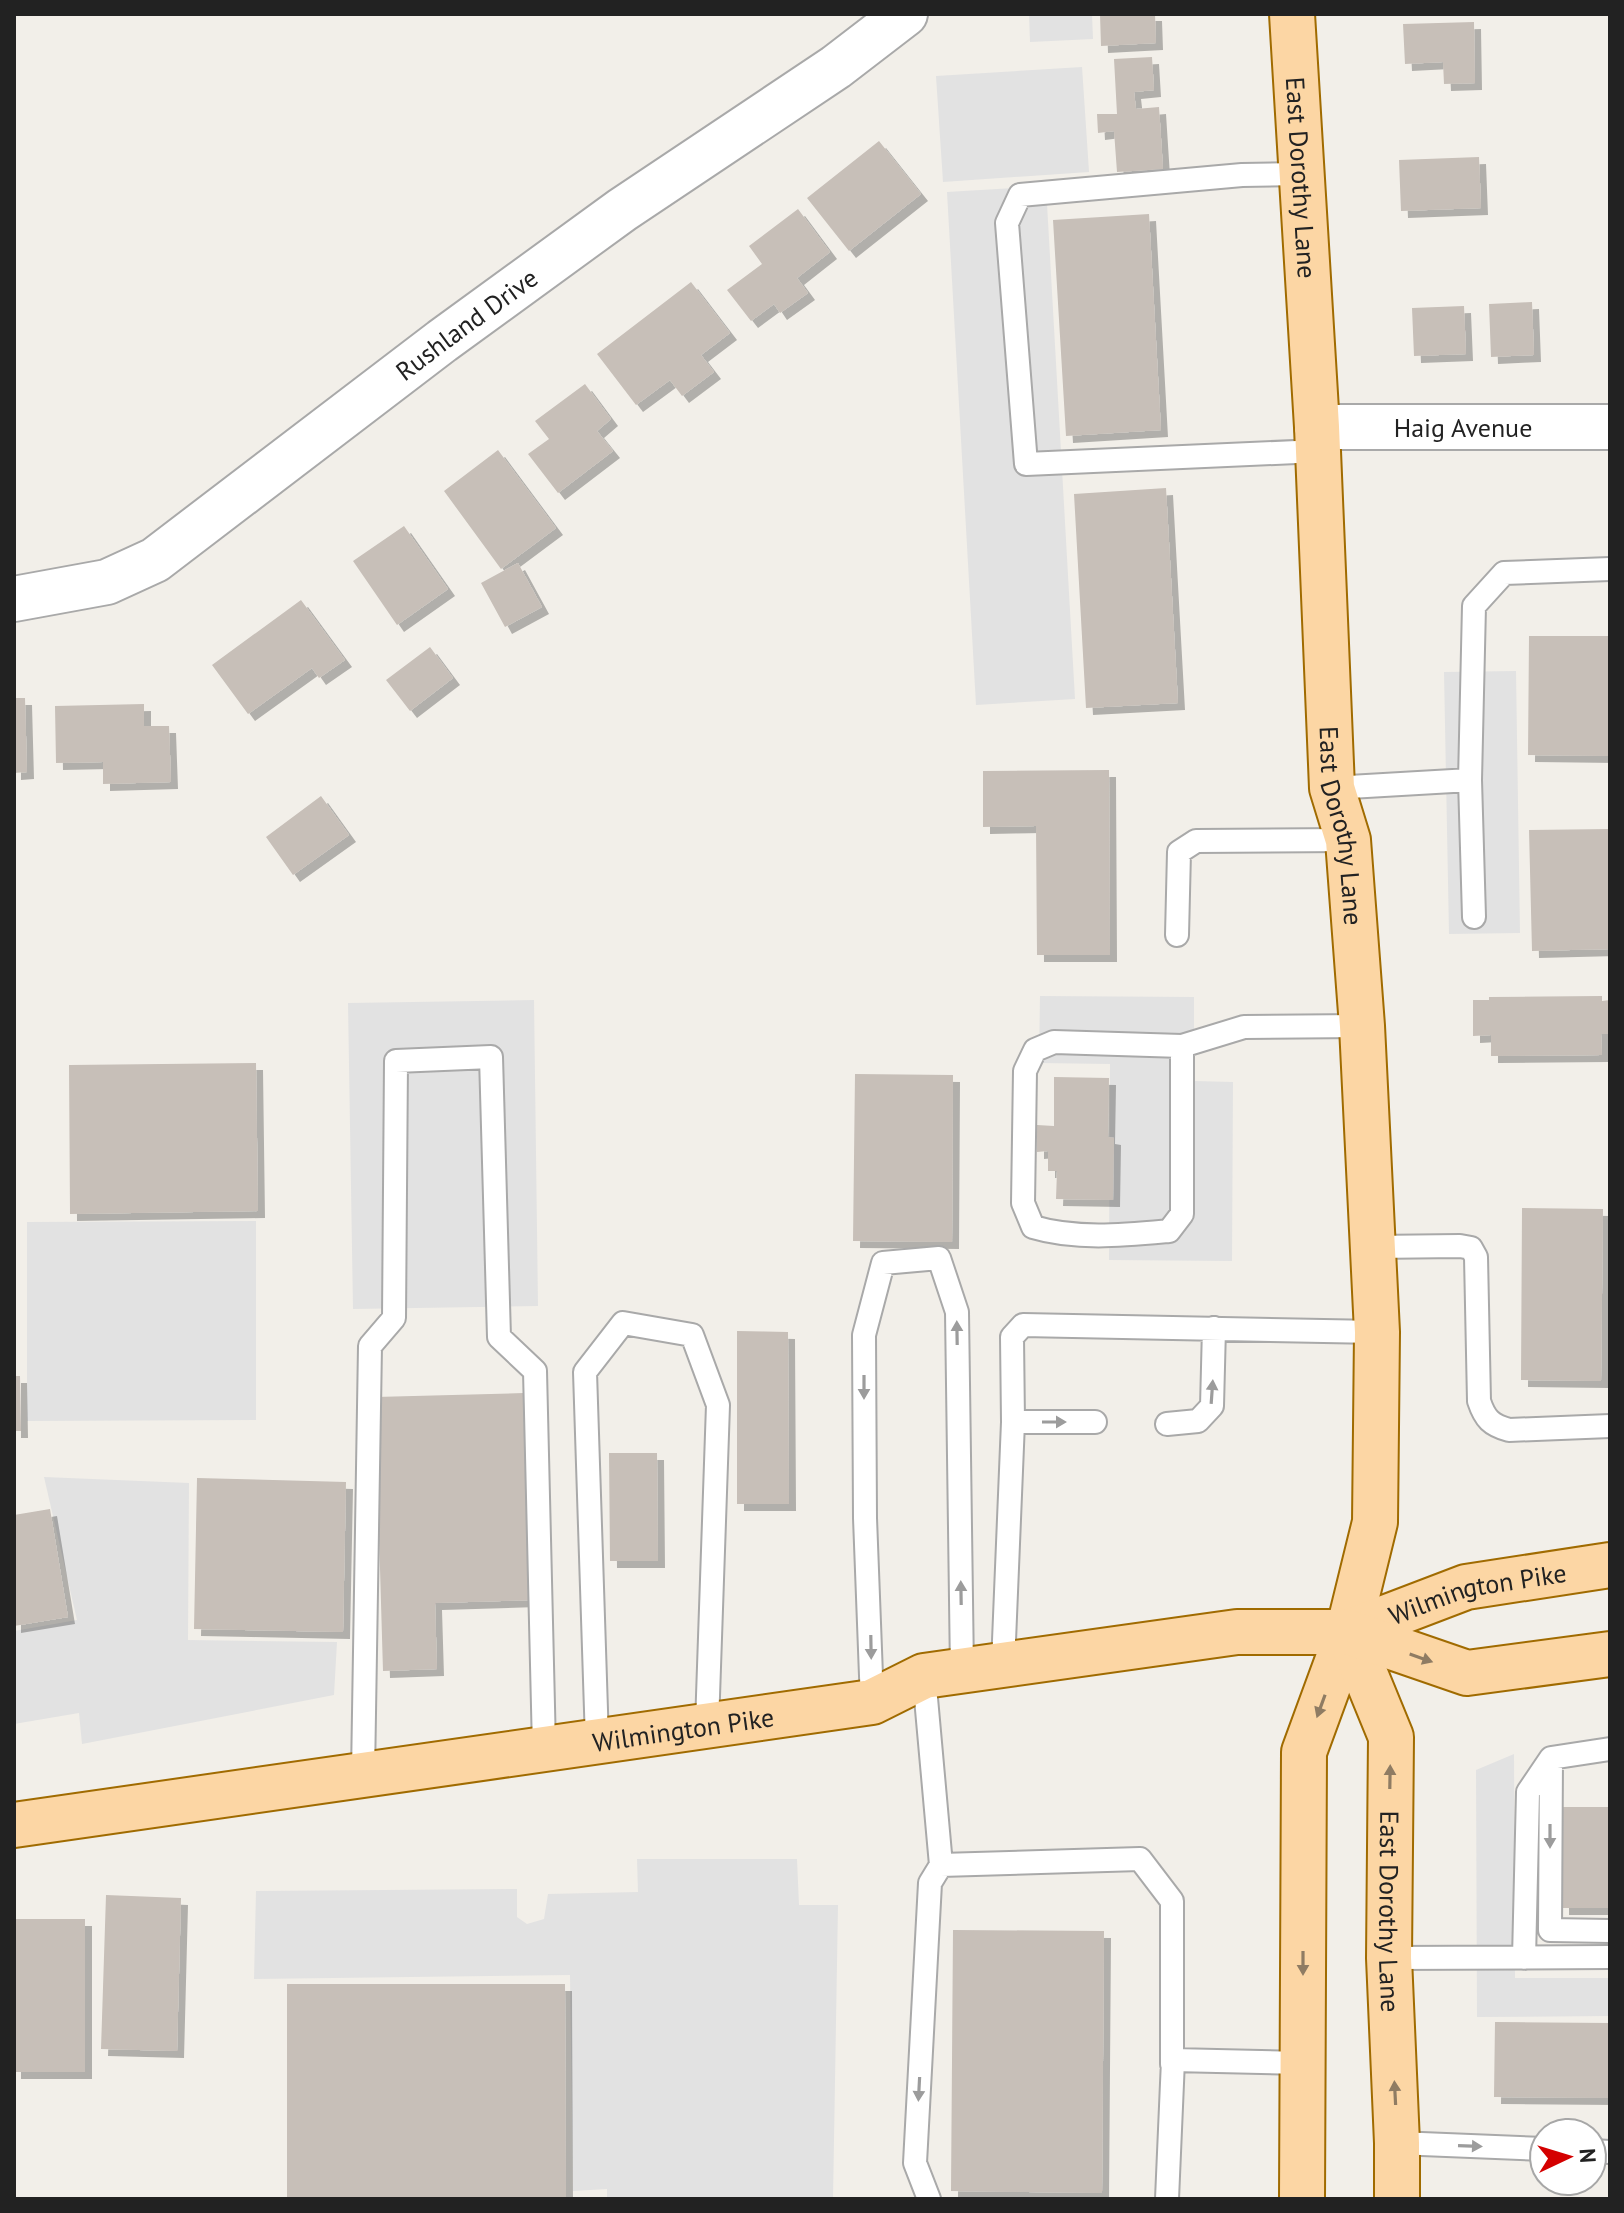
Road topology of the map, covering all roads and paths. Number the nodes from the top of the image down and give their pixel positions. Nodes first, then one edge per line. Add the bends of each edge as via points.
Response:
1 (905, 14) edge
2 (1292, 14) edge
3 (1301, 174) junction
4 (1610, 427) edge
5 (1318, 439) junction
6 (1610, 569) edge
7 (14, 599) edge
8 (1470, 780) junction
9 (1332, 788) junction
10 (1348, 840) junction
11 (1474, 917) dead end
12 (1177, 935) dead end
13 (1362, 1026) junction
14 (1182, 1046) junction
15 (1372, 1247) junction
16 (1214, 1328) junction
17 (1377, 1332) junction
18 (1013, 1422) junction
19 (1095, 1422) dead end
20 (1167, 1424) dead end
21 (1610, 1426) edge
22 (1610, 1565) edge
23 (1348, 1632) junction
24 (1610, 1654) edge
25 (963, 1671) junction
26 (872, 1702) junction
27 (707, 1725) junction
28 (597, 1741) junction
29 (544, 1748) junction
30 (1610, 1749) edge
31 (1551, 1758) junction
32 (363, 1774) junction
33 (14, 1825) edge
34 (941, 1865) junction
35 (1610, 1931) edge
36 (1610, 1957) edge
37 (1389, 1958) junction
38 (1524, 1958) junction
39 (1302, 2063) junction
40 (1172, 2064) junction
41 (1397, 2143) junction
42 (1528, 2148) edge
43 (929, 2199) edge
44 (1167, 2199) edge
45 (1302, 2199) edge
46 (1397, 2199) edge

1 - 7 street, Rushland Drive via 468,322 155,560 107,582
2 - 3 main road, East Dorothy Lane
3 - 5 main road, East Dorothy Lane
3 - 5 lane via 1020,195 1007,223 1026,464
4 - 5 street, Haig Avenue
5 - 9 main road, East Dorothy Lane
6 - 8 lane via 1504,573 1474,606
8 - 9 lane
8 - 11 lane
9 - 10 main road, East Dorothy Lane
10 - 12 lane via 1196,841 1179,852
10 - 13 main road, East Dorothy Lane
13 - 14 lane via 1244,1027
13 - 15 main road, East Dorothy Lane
14 - 14 lane via 1054,1042 1035,1050 1025,1071 1023,1203 1033,1227 1057,1234 1169,1231 1182,1214
15 - 17 main road, East Dorothy Lane
15 - 21 lane via 1471,1248 1476,1257 1479,1401 1494,1426
16 - 17 lane
16 - 18 lane via 1023,1325 1012,1337
20 -> 16 lane via 1198,1421 1212,1406
17 - 23 main road, East Dorothy Lane via 1375,1522
18 -> 19 lane
18 - 25 lane
22 - 23 main road, Wilmington Pike via 1466,1587
23 -> 24 main road, Wilmington Pike via 1467,1673
23 - 25 main road, Wilmington Pike via 1237,1632
37 -> 23 main road, East Dorothy Lane via 1391,1737
23 -> 39 main road, East Dorothy Lane via 1304,1752
25 - 26 main road, Wilmington Pike
25 -> 26 lane via 957,1312 939,1258 883,1263 864,1335
25 - 34 lane
26 - 27 main road, Wilmington Pike
27 - 28 main road, Wilmington Pike
27 - 28 lane via 718,1405 692,1335 623,1323 585,1372
28 - 29 main road, Wilmington Pike
29 - 32 main road, Wilmington Pike
29 - 32 lane via 535,1371 499,1337 491,1057 396,1061 394,1318 370,1346
30 - 31 lane
31 -> 35 lane via 1550,1930
31 - 38 lane via 1528,1792
32 - 33 main road, Wilmington Pike
34 - 40 lane via 1140,1859 1172,1901
34 -> 43 lane via 930,1883 915,2163
36 - 38 lane
37 - 38 lane
41 -> 37 main road, East Dorothy Lane
39 - 40 lane
39 - 45 main road, East Dorothy Lane
40 - 44 lane
41 -> 42 lane
41 - 46 main road, East Dorothy Lane

